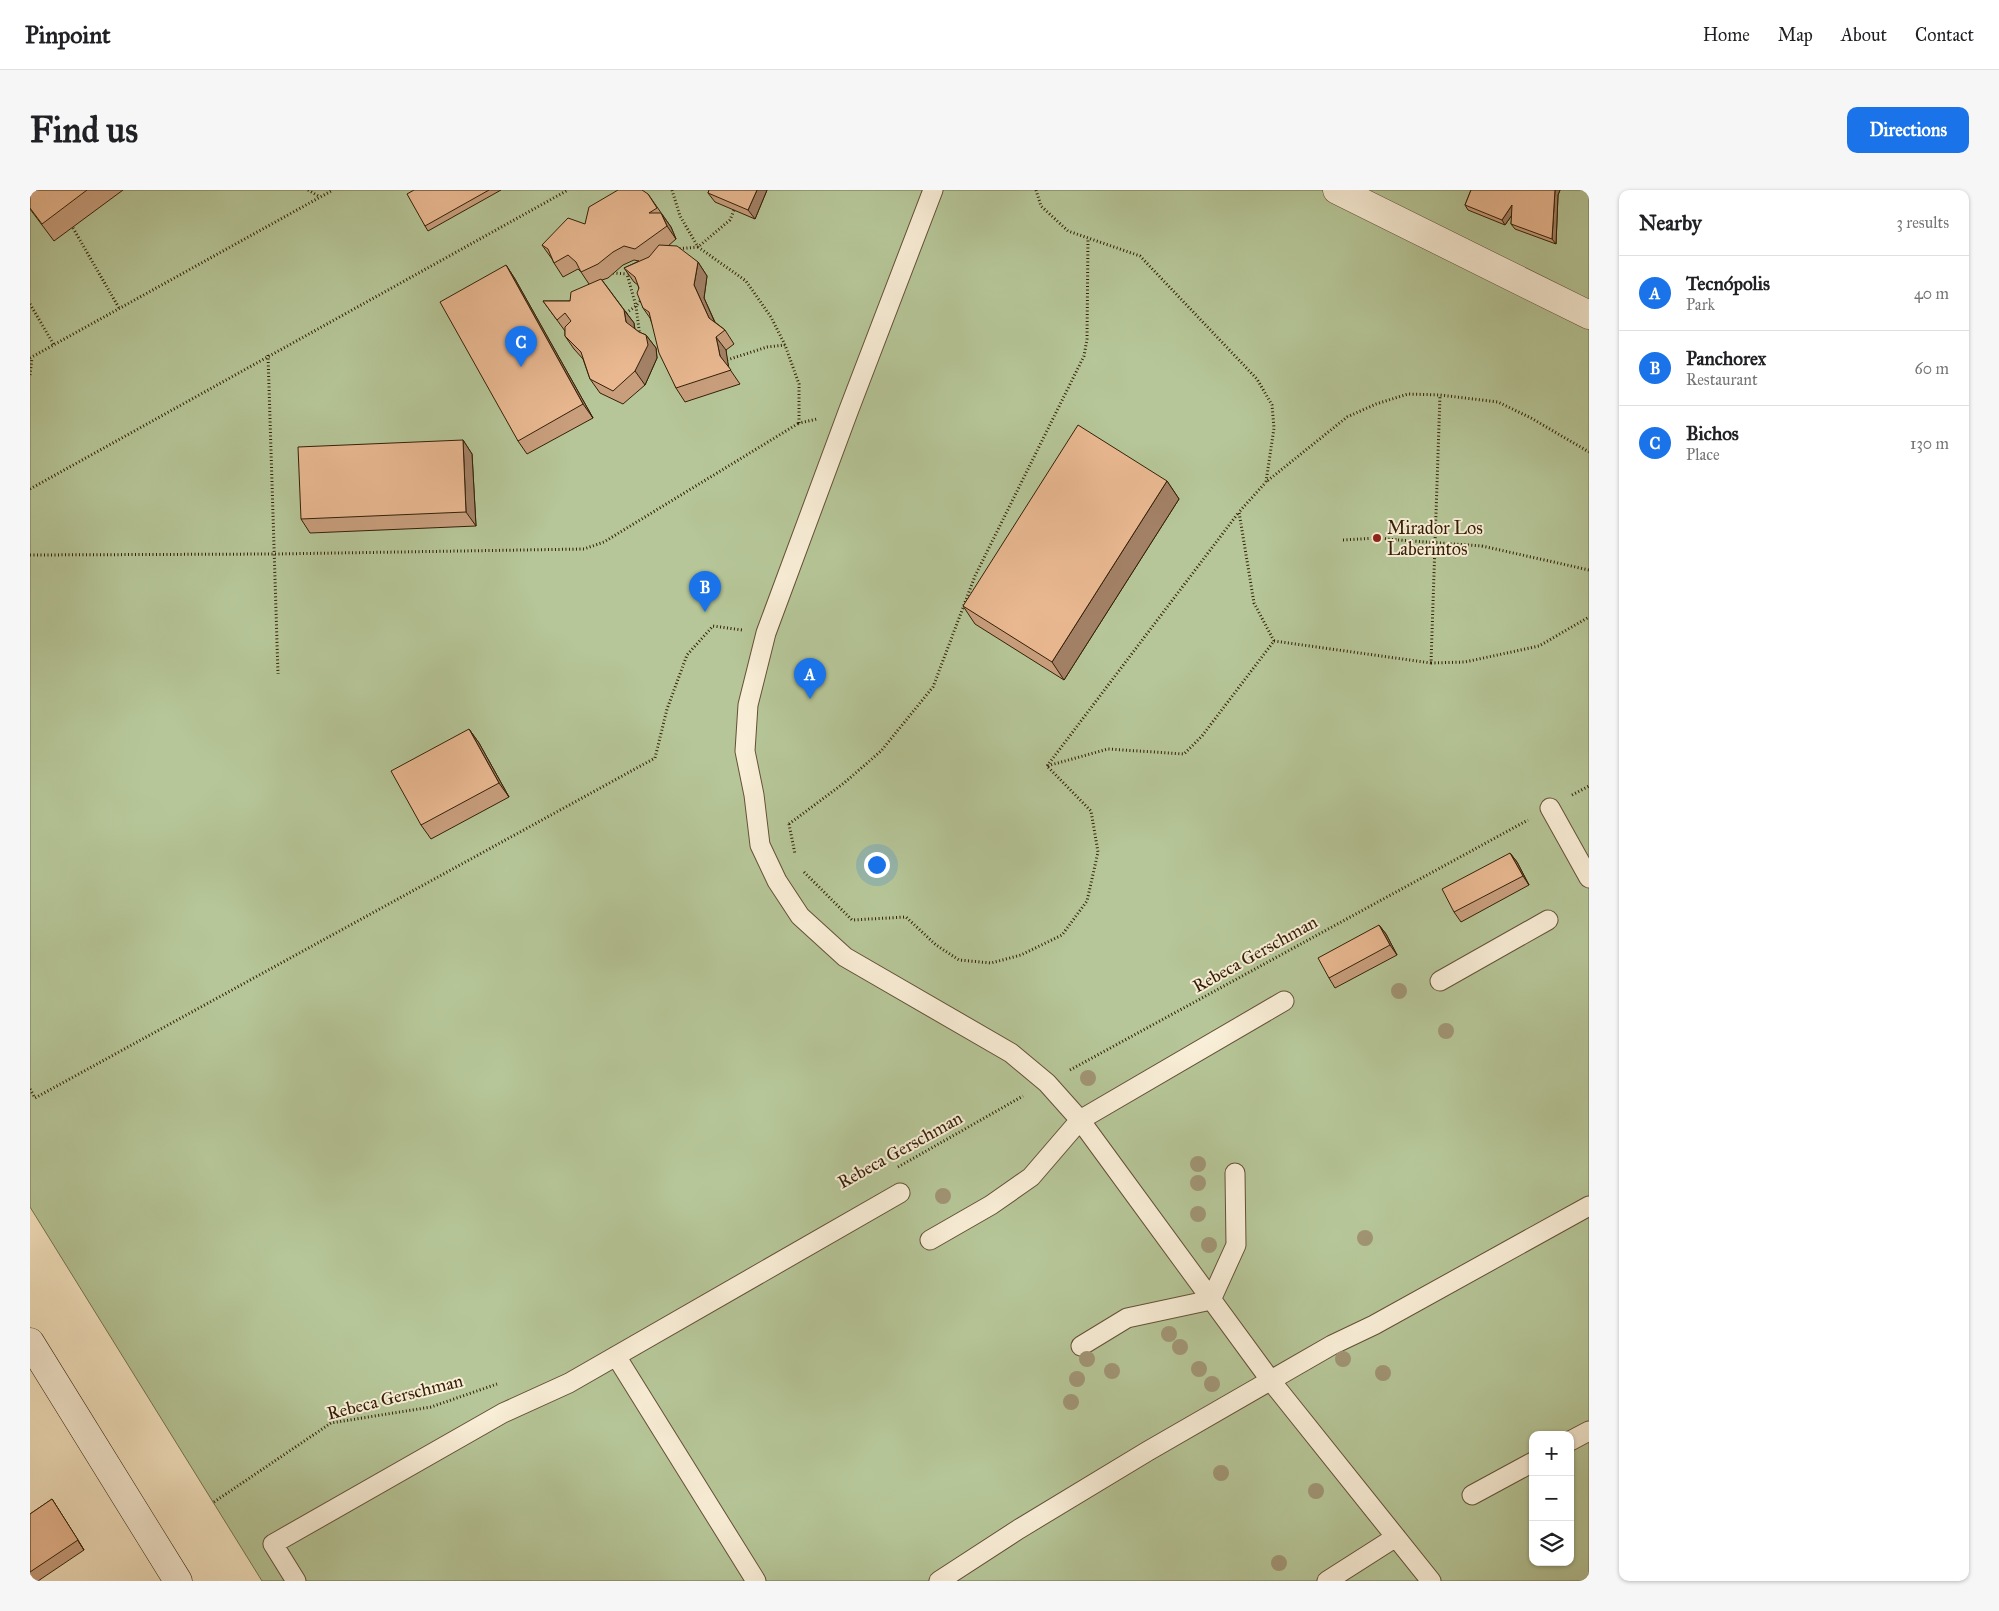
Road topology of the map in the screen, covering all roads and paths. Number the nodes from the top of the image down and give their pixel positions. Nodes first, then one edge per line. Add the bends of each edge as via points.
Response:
1 (308, 190) edge
2 (333, 190) edge
3 (568, 190) edge
4 (672, 190) edge
5 (934, 190) edge
6 (1036, 190) edge
7 (1337, 190) edge
8 (320, 197) junction
9 (734, 210) edge
10 (73, 228) edge
11 (1088, 238) junction
12 (698, 247) junction
13 (670, 250) edge
14 (640, 270) edge
15 (613, 273) edge
16 (627, 274) junction
17 (646, 295) edge
18 (30, 304) edge
19 (636, 306) junction
20 (119, 308) junction
21 (626, 313) edge
22 (1589, 315) edge
23 (640, 340) edge
24 (54, 345) junction
25 (785, 345) junction
26 (268, 355) junction
27 (31, 358) edge
28 (727, 360) dead end
29 (30, 375) edge
30 (1440, 395) junction
31 (848, 412) junction
32 (799, 423) junction
33 (1589, 452) edge
34 (1266, 482) junction
35 (30, 489) edge
36 (1239, 512) junction
37 (1342, 540) dead end
38 (275, 554) junction
39 (30, 555) edge
40 (1589, 570) edge
41 (1589, 617) edge
42 (766, 633) junction
43 (1274, 641) junction
44 (1431, 664) junction
45 (278, 674) dead end
46 (1047, 766) junction
47 (1589, 786) edge
48 (1550, 808) junction
49 (789, 824) junction
50 (760, 845) junction
51 (795, 856) dead end
52 (803, 871) dead end
53 (1589, 878) edge
54 (1548, 920) dead end
55 (1440, 981) dead end
56 (1284, 1001) dead end
57 (1047, 1083) junction
58 (30, 1089) edge
59 (1080, 1120) junction
60 (891, 1170) dead end
61 (1235, 1173) dead end
62 (900, 1192) dead end
63 (1589, 1206) edge
64 (930, 1240) dead end
65 (1211, 1300) junction
66 (30, 1342) edge
67 (1081, 1346) dead end
68 (616, 1356) junction
69 (1271, 1382) junction
70 (501, 1383) dead end
71 (1589, 1431) edge
72 (1574, 1439) edge
73 (1529, 1464) edge
74 (1472, 1495) dead end
75 (214, 1502) dead end
76 (1396, 1537) junction
77 (178, 1581) edge
78 (296, 1581) edge
79 (756, 1581) edge
80 (939, 1581) edge
81 (1327, 1581) edge
82 (1431, 1581) edge

1 - 8 path
2 - 8 path
3 - 26 path
4 - 12 path via 680,216
5 - 31 lane
6 - 11 path via 1041,206 1068,231
7 - 22 street
8 - 20 path
9 - 12 path via 730,220
10 - 20 path
11 - 34 path via 1140,256 1257,379 1272,405 1274,428
11 - 49 path via 1084,356 975,576 934,687 881,751
12 - 13 path
12 - 25 path via 746,281 771,317
14 - 16 path
15 - 16 path
16 - 19 path
17 - 19 path
18 - 24 path
19 - 21 path
19 - 23 path
20 - 24 path
24 - 27 path
25 - 28 path via 767,347
25 - 32 path via 799,384
26 - 35 path
26 - 38 path
27 - 29 path
30 - 33 path via 1498,402
30 - 34 path via 1408,394 1347,416
30 - 44 path
31 - 32 path
31 - 42 lane
32 - 38 path via 604,542 584,548
34 - 36 path
36 - 43 path via 1254,603
36 - 46 path
37 - 40 path, bridge via 1377,538 1482,546
38 - 39 path
38 - 45 path
41 - 44 path via 1539,646 1465,662
42 - 50 lane via 748,705 745,751
42 - 58 path via 713,626 687,656 655,758 35,1098
43 - 44 path
43 - 46 path via 1202,736 1184,754 1108,749
46 - 52 path via 1091,812 1098,852 1087,901 1062,936 1021,955 991,963 960,960 936,945 906,917 852,920
47 - 48 path, Rebeca Gerschman
48 - 53 lane
48 - 57 path, Rebeca Gerschman
49 - 50 path
49 - 51 path
50 - 57 lane via 777,881 800,916 845,957 1010,1052
54 - 55 lane
56 - 59 lane
57 - 59 lane
57 - 60 path, Rebeca Gerschman
59 - 64 lane via 1031,1177 991,1205
59 - 65 lane
61 - 65 lane via 1236,1245
62 - 68 lane
63 - 69 lane via 1332,1345
65 - 67 lane via 1127,1318
65 - 69 lane
66 - 77 street
68 - 78 lane via 569,1383 503,1413 273,1544
68 - 79 lane
69 - 76 lane
69 - 80 lane via 1110,1474
70 - 75 path, Rebeca Gerschman via 431,1406 331,1423
71 - 72 lane
73 - 74 lane
76 - 81 lane
76 - 82 lane

